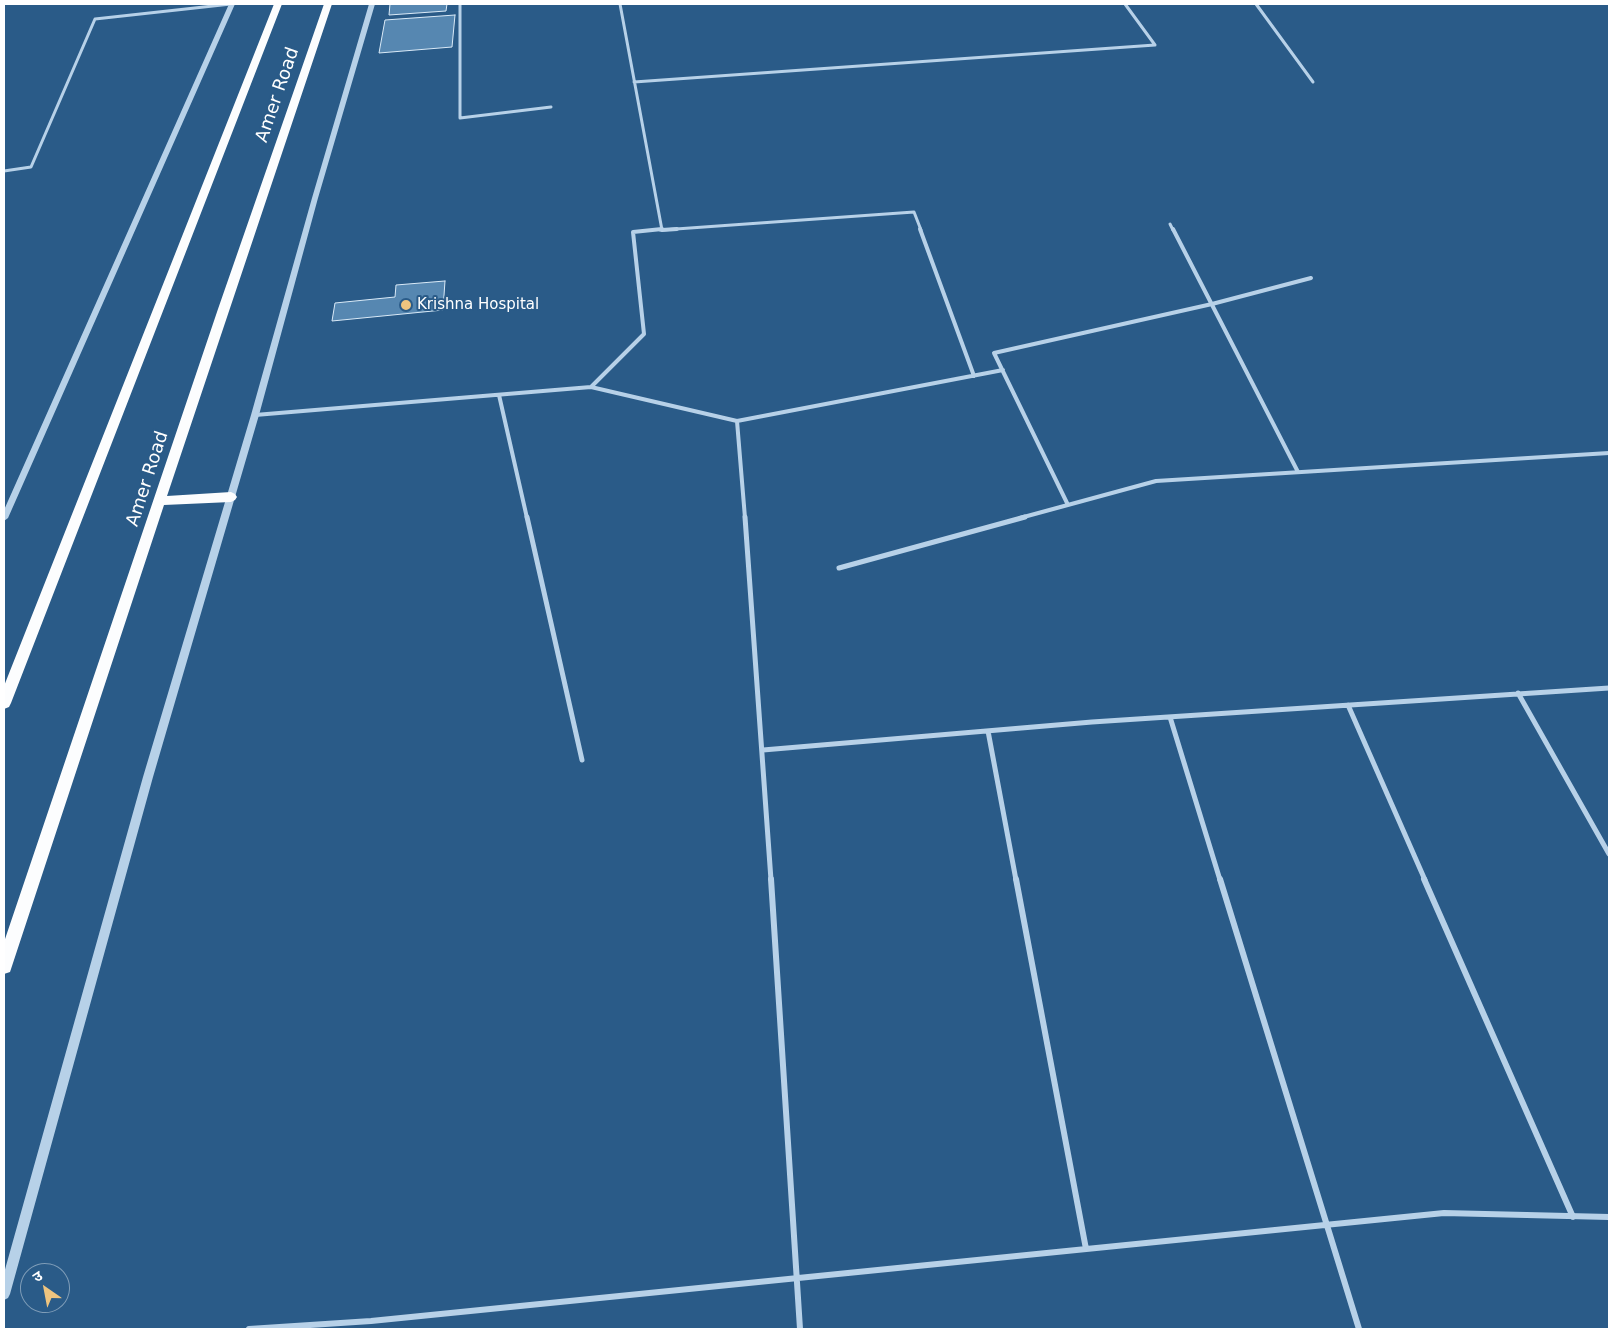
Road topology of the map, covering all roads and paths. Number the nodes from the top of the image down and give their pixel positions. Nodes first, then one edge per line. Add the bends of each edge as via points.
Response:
1 (232, 4) edge
2 (278, 4) edge
3 (328, 4) edge
4 (372, 4) edge
5 (460, 4) edge
6 (620, 4) edge
7 (1124, 4) edge
8 (1256, 4) edge
9 (634, 82) junction
10 (1313, 82) dead end
11 (551, 107) dead end
12 (4, 172) edge
13 (1170, 224) dead end
14 (662, 230) junction
15 (1311, 278) dead end
16 (1212, 304) junction
17 (1002, 370) junction
18 (974, 376) junction
19 (591, 387) junction
20 (499, 395) junction
21 (255, 415) junction
22 (737, 421) junction
23 (1609, 453) edge
24 (1298, 472) junction
25 (231, 497) junction
26 (160, 501) junction
27 (1068, 505) junction
28 (4, 518) edge
29 (839, 568) dead end
30 (1609, 688) edge
31 (1518, 693) junction
32 (4, 703) edge
33 (1348, 705) junction
34 (1170, 717) junction
35 (988, 731) junction
36 (763, 750) junction
37 (582, 760) dead end
38 (1609, 854) edge
39 (4, 966) edge
40 (1573, 1216) junction
41 (1609, 1217) edge
42 (1328, 1225) junction
43 (1086, 1249) junction
44 (796, 1279) junction
45 (4, 1294) edge
46 (371, 1325) edge
47 (249, 1329) edge
48 (800, 1329) edge
49 (1360, 1329) edge

1 - 12 street via 95,19 30,167
1 - 28 street
2 - 32 highway, Amer Road
3 - 26 highway, Amer Road
4 - 21 street
5 - 11 street via 460,118
6 - 9 street
7 - 9 street via 1155,45
8 - 10 street
9 - 14 street
13 - 16 street
14 - 18 street via 914,212
14 - 19 street via 633,232 644,334
15 - 16 street
16 - 17 street via 994,353
16 - 24 street
17 - 18 street
17 - 27 street
18 - 22 street
19 - 20 street
19 - 22 street
20 - 21 street
20 - 37 street
21 - 25 street
22 - 36 street
23 - 24 street
24 - 27 street via 1156,481
25 - 26 highway
25 - 45 street
26 - 39 highway, Amer Road
27 - 29 street
30 - 31 street
31 - 33 street
31 - 38 street
33 - 34 street
33 - 40 street
34 - 35 street
34 - 42 street
35 - 36 street
35 - 43 street
36 - 44 street
40 - 41 street
40 - 42 street via 1444,1213
42 - 43 street
42 - 49 street
43 - 44 street
44 - 46 street
44 - 48 street
46 - 47 street

